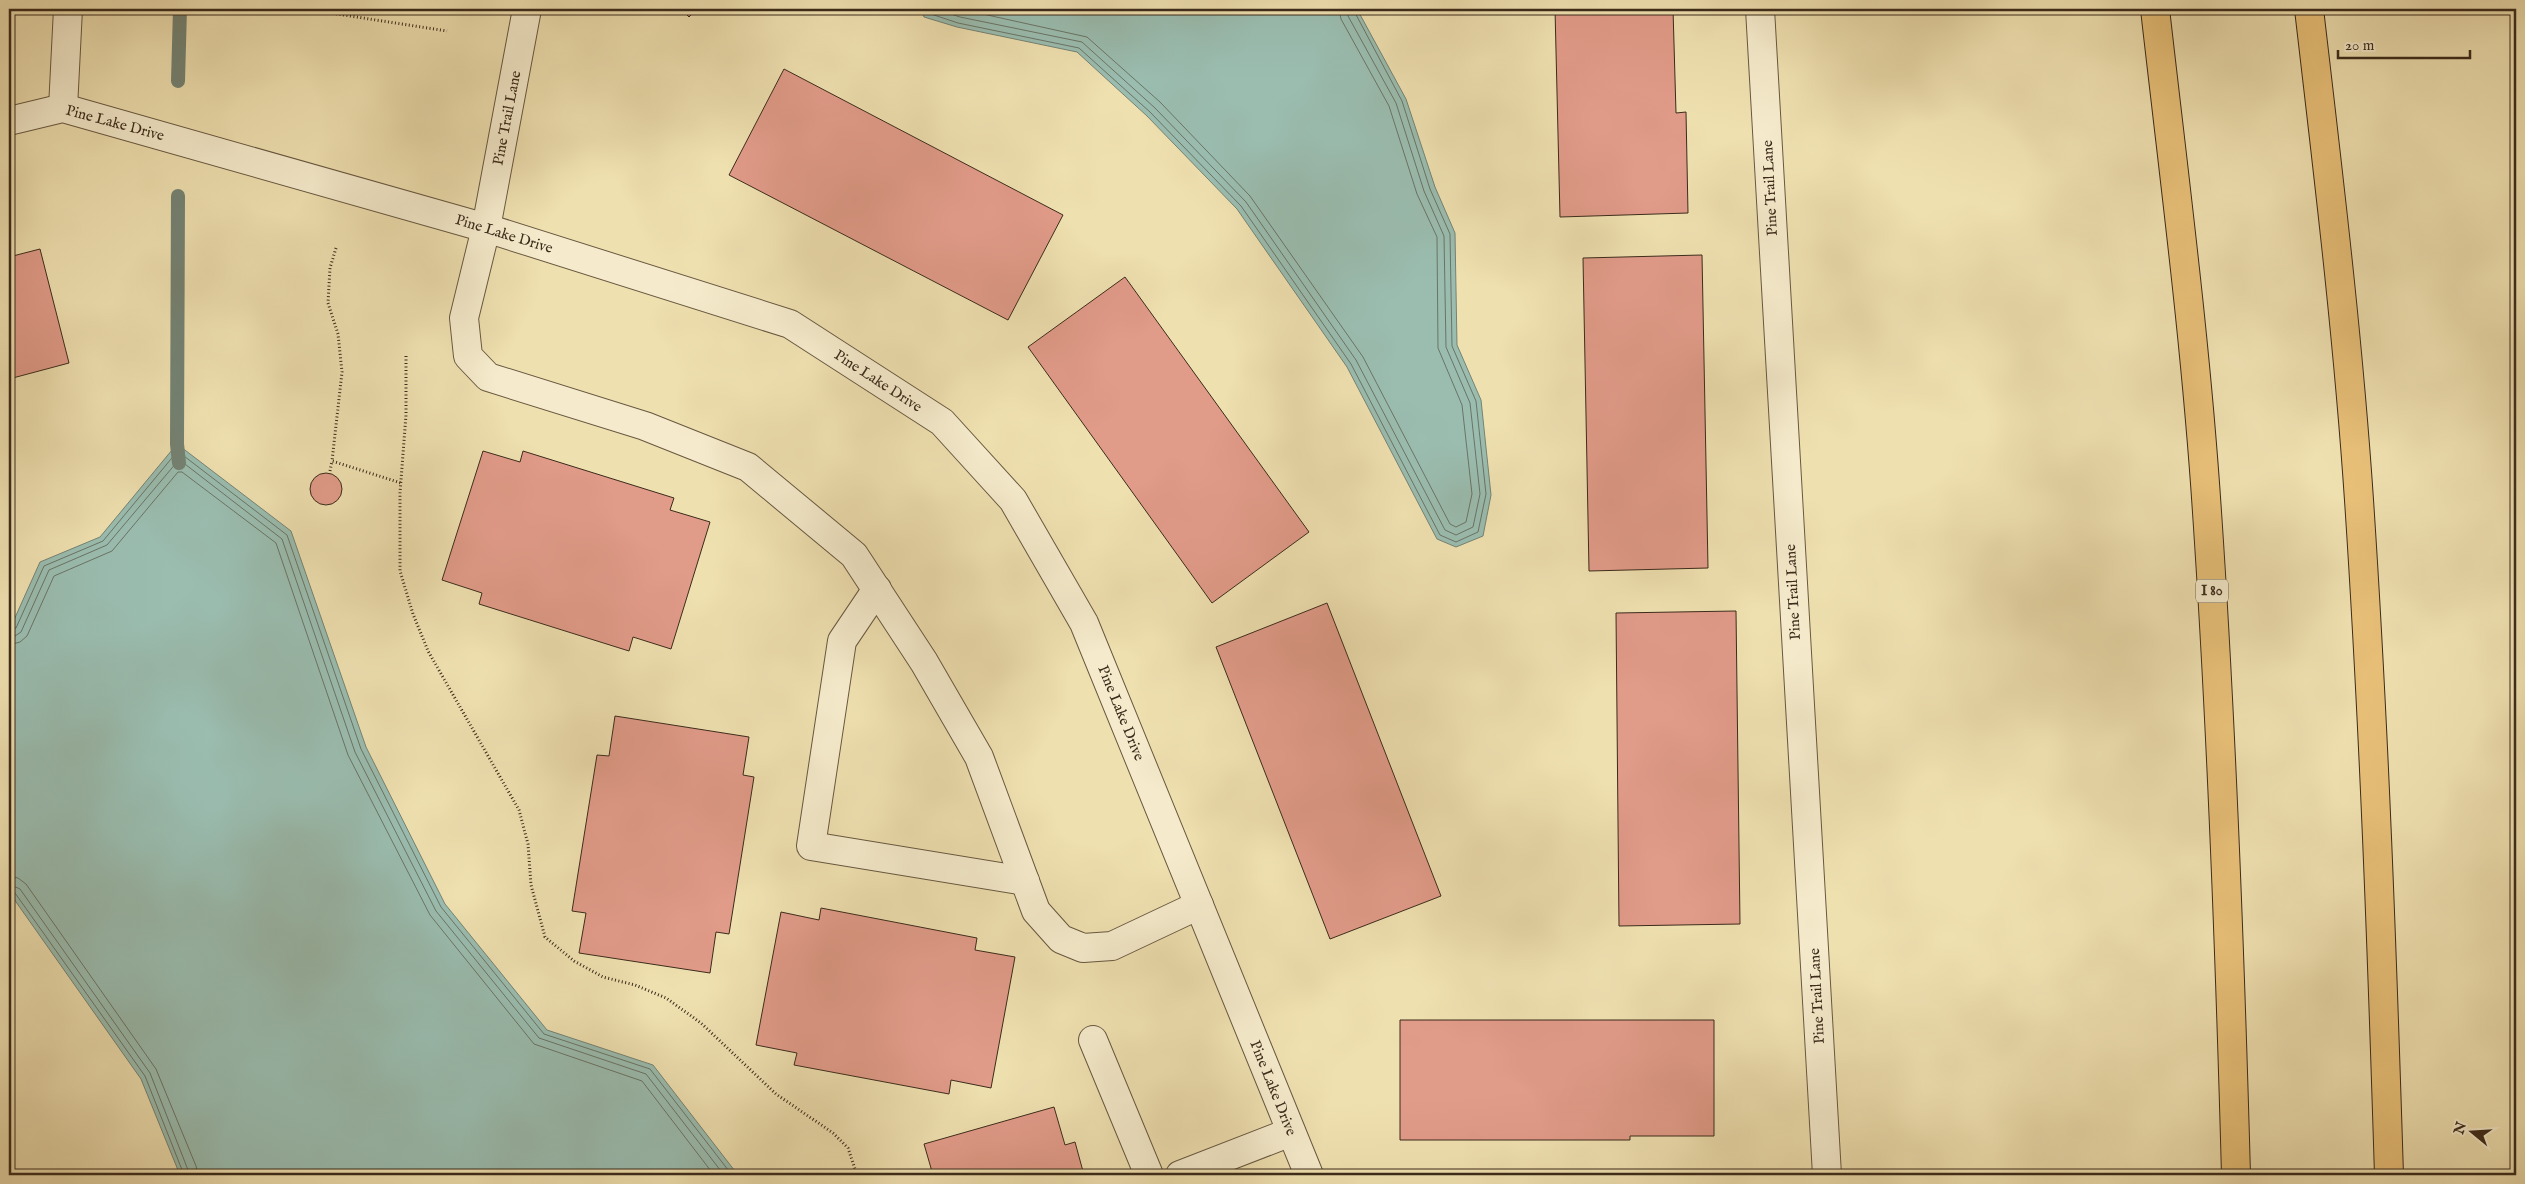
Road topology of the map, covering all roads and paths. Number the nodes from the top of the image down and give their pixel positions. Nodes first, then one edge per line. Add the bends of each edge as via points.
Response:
1 (68, 9) edge
2 (305, 9) edge
3 (527, 9) edge
4 (1760, 9) edge
5 (2155, 9) edge
6 (2309, 9) edge
7 (447, 31) dead end
8 (63, 108) junction
9 (9, 121) edge
10 (486, 228) junction
11 (336, 248) dead end
12 (406, 356) dead end
13 (332, 461) junction
14 (330, 471) dead end
15 (401, 483) junction
16 (877, 590) junction
17 (1025, 880) junction
18 (1199, 905) junction
19 (1094, 1040) dead end
20 (1292, 1132) junction
21 (857, 1175) edge
22 (1149, 1175) edge
23 (1180, 1175) edge
24 (1309, 1175) edge
25 (1827, 1175) edge
26 (2236, 1175) edge
27 (2389, 1175) edge

1 - 8 street
2 - 7 path
3 - 10 street, Pine Trail Lane
4 - 25 street, Pine Trail Lane
5 - 26 highway, I 80 via 2185,273 2207,510 2228,869
6 - 27 highway via 2337,257 2359,498 2380,871
8 - 9 street, Pine Lake Drive
8 - 10 street, Pine Lake Drive
10 - 16 street, Pine Trail Lane via 464,318 468,356 488,376 645,426 748,467 854,555
10 - 18 street, Pine Lake Drive via 790,324 942,422 1013,500 1084,622
11 - 13 path via 330,268 328,303 338,334 342,372
12 - 15 path
13 - 14 path
13 - 15 path
15 - 21 path via 400,571 413,614 440,674 519,810 528,844 533,894 545,937 574,961 603,976 666,998 701,1023 776,1094 833,1133 848,1148
16 - 17 street, Pine Trail Lane via 924,662 979,757
16 - 17 street via 842,641 811,846
17 - 18 street, Pine Trail Lane via 1036,911 1061,939 1083,948 1112,946
18 - 20 street, Pine Lake Drive
19 - 22 street
20 - 23 street
20 - 24 street, Pine Lake Drive

